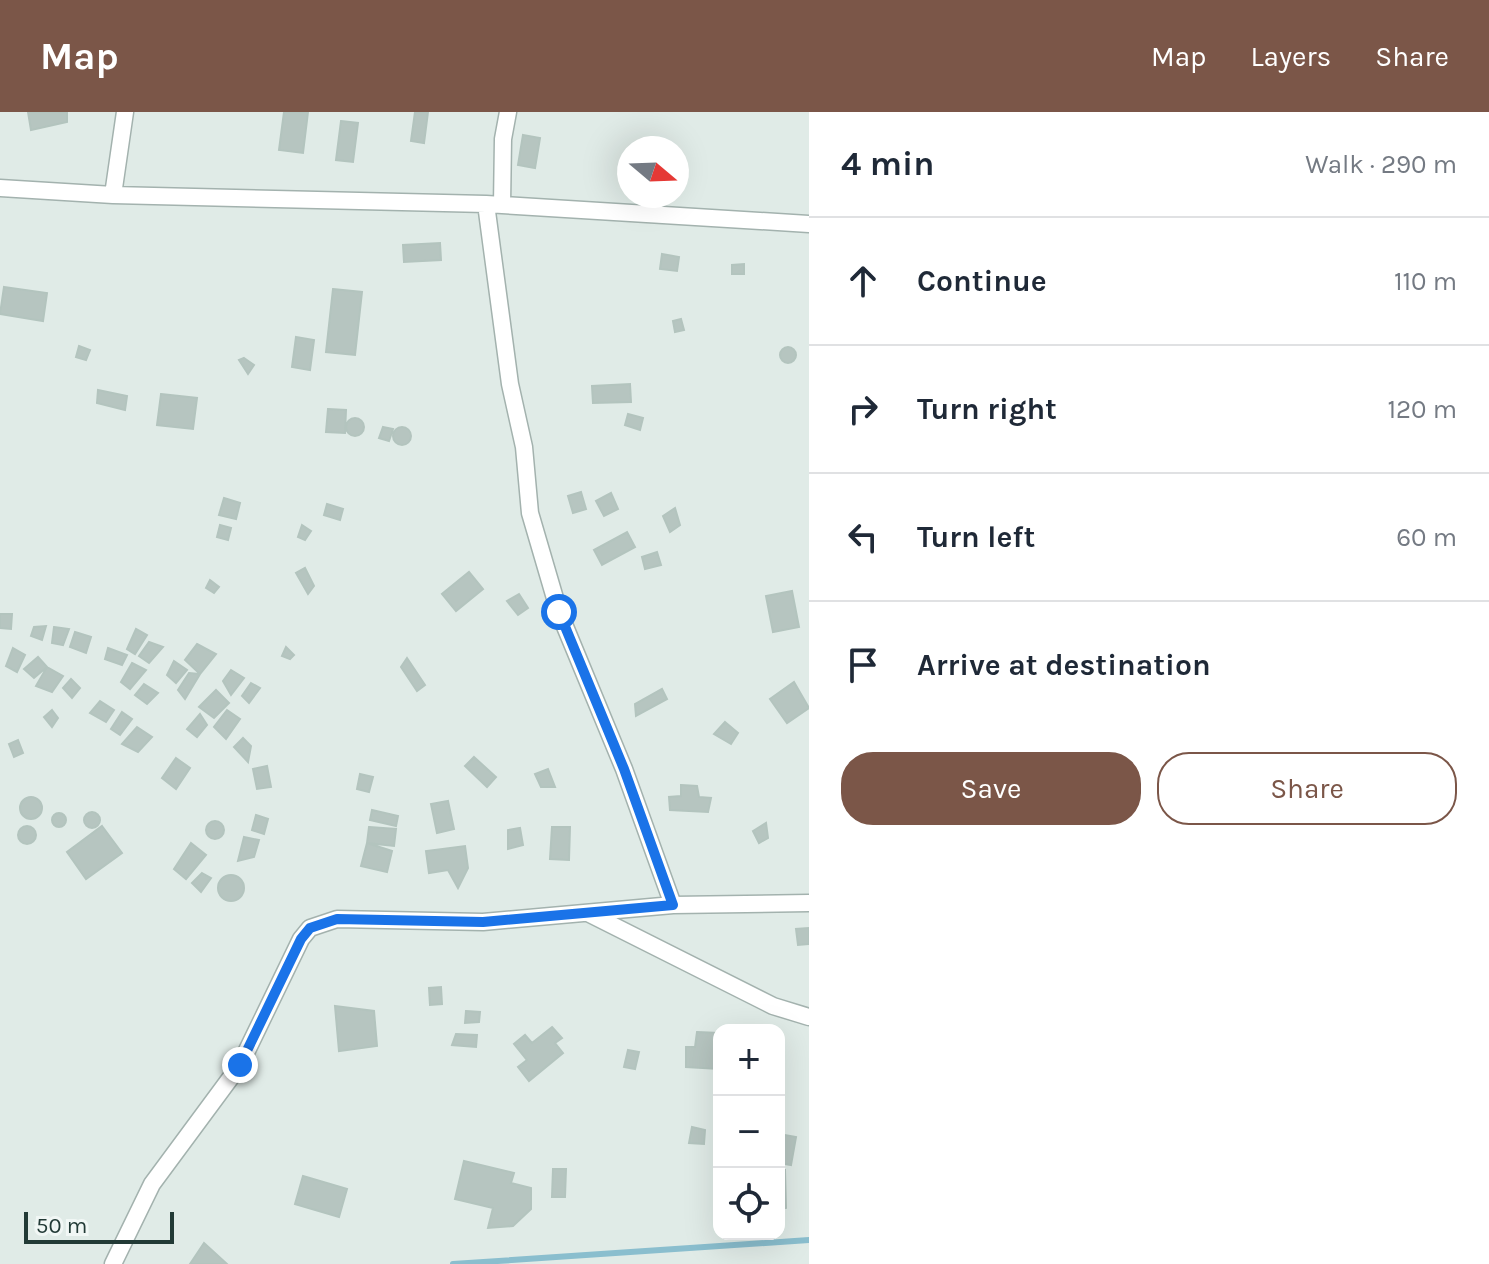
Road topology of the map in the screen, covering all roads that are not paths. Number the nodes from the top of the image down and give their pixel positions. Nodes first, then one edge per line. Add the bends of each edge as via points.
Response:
1 (125, 112) edge
2 (508, 112) edge
3 (0, 188) edge
4 (113, 195) junction
5 (494, 204) junction
6 (809, 224) edge
7 (809, 903) edge
8 (673, 905) junction
9 (589, 914) junction
10 (809, 1017) edge
11 (113, 1264) edge

1 - 4 street
2 - 5 street
3 - 4 street
4 - 5 street
5 - 6 street
5 - 8 street via 510,384 524,447 530,513 559,612
7 - 8 street
8 - 9 street
9 - 10 street via 773,1006
9 - 11 street via 483,922 337,919 310,928 240,1065 152,1184

